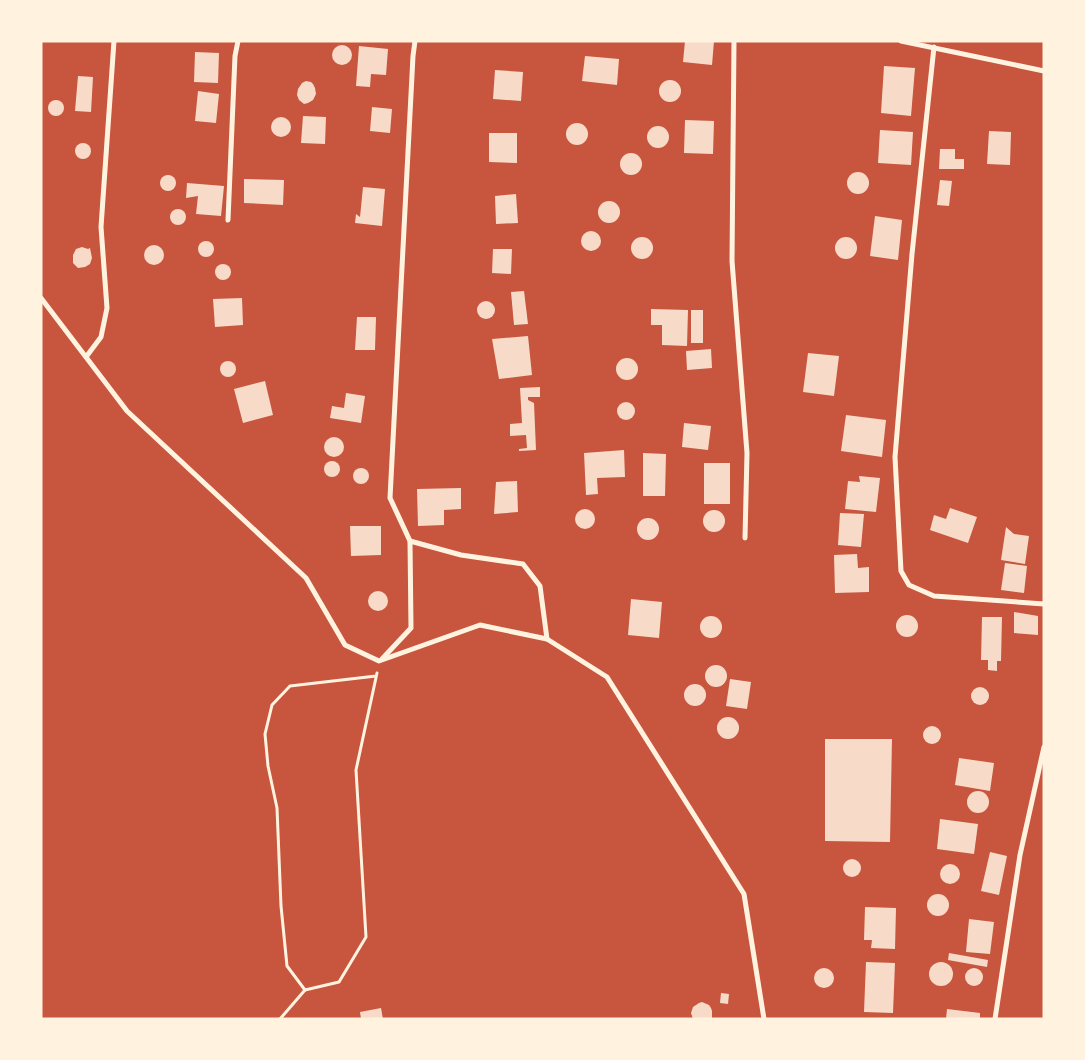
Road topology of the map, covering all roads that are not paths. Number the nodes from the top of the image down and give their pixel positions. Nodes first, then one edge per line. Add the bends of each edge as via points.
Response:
1 (114, 41) edge
2 (238, 41) edge
3 (415, 41) edge
4 (734, 41) edge
5 (901, 41) edge
6 (934, 47) junction
7 (1044, 71) edge
8 (228, 220) dead end
9 (41, 298) edge
10 (86, 357) junction
11 (745, 538) dead end
12 (410, 542) junction
13 (1044, 604) edge
14 (547, 639) junction
15 (379, 661) junction
16 (1044, 747) edge
17 (764, 1019) edge
18 (995, 1019) edge

1 - 10 street via 100,227 107,308 101,336
2 - 8 street
3 - 12 street via 390,498
4 - 11 street via 732,261 747,453
5 - 6 street
6 - 7 street
6 - 13 street via 895,457 901,570 909,585 934,596
9 - 10 street
10 - 15 street via 127,411 306,578 345,645
12 - 14 street via 461,555 523,564 540,586
12 - 15 street via 411,628
14 - 15 street via 480,625
14 - 17 street via 607,677 744,894
16 - 18 street via 1020,855

